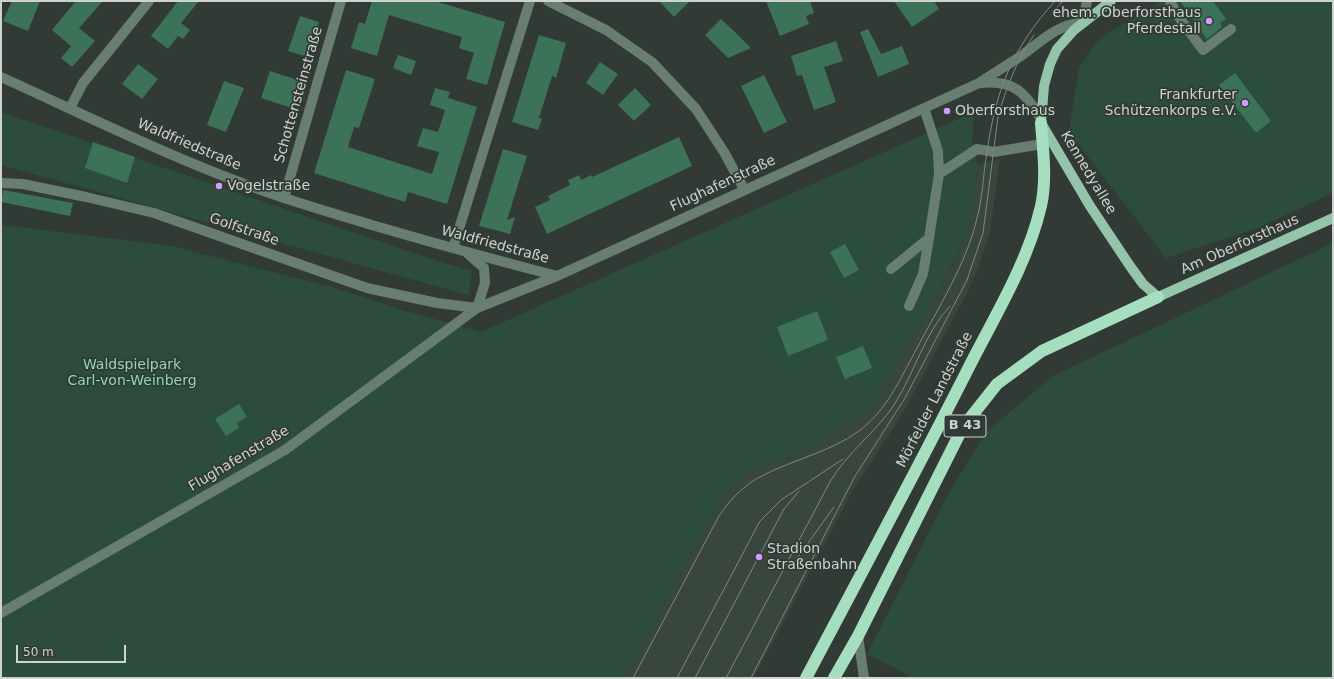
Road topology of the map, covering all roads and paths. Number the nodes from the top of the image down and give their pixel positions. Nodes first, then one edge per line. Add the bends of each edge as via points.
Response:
1 (149, 1) edge
2 (341, 1) edge
3 (530, 1) edge
4 (548, 1) edge
5 (1087, 1) edge
6 (1111, 1) edge
7 (1170, 1) edge
8 (1083, 22) junction
9 (1231, 29) dead end
10 (1, 77) edge
11 (979, 83) junction
12 (70, 108) junction
13 (924, 108) junction
14 (1041, 121) junction
15 (1042, 144) junction
16 (939, 174) junction
17 (1, 183) edge
18 (744, 189) junction
19 (284, 198) junction
20 (1333, 218) edge
21 (929, 238) junction
22 (453, 248) junction
23 (465, 251) junction
24 (891, 269) dead end
25 (557, 276) junction
26 (1158, 297) junction
27 (909, 306) dead end
28 (477, 308) junction
29 (1, 613) edge
30 (858, 636) junction
31 (806, 678) edge
32 (834, 678) edge
33 (864, 678) edge

1 - 12 street via 83,83
2 - 19 street, Schottensteinstraße
3 - 22 street
4 - 18 street via 606,30 652,62 696,109
5 - 8 street
6 - 8 main road, B 43
7 - 9 street via 1203,50
8 - 11 street, Flughafenstraße via 1068,24 1055,30
8 - 14 main road, B 43 via 1062,41 1053,56 1044,86
10 - 12 street, Waldfriedstraße
11 - 13 street, Flughafenstraße
11 - 14 street, Flughafenstraße via 999,82 1015,88 1026,95
12 - 19 street, Waldfriedstraße via 196,165
13 - 16 street via 938,151
13 - 18 street, Flughafenstraße
14 - 15 highway, Mörfelder Landstraße / B 43
14 - 26 main road, Kennedyallee via 1090,206 1143,284
15 - 16 street via 994,152 977,149
15 - 31 highway, Mörfelder Landstraße / B 43 via 1043,194 1039,215 1023,260
16 - 21 street
17 - 28 street, Golfstraße via 23,184 154,213 368,288 437,303
18 - 25 street, Flughafenstraße
19 - 22 street, Waldfriedstraße
20 - 26 main road, Am Oberforsthaus / B 43
21 - 24 street
21 - 27 street via 924,274
22 - 23 street, Waldfriedstraße
23 - 25 street, Waldfriedstraße
23 - 28 street via 484,268 485,283
25 - 28 street, Flughafenstraße
26 - 30 highway, B 43 via 1042,350 997,384 963,428
28 - 29 street, Flughafenstraße via 285,450
30 - 32 highway, B 43
30 - 33 street

